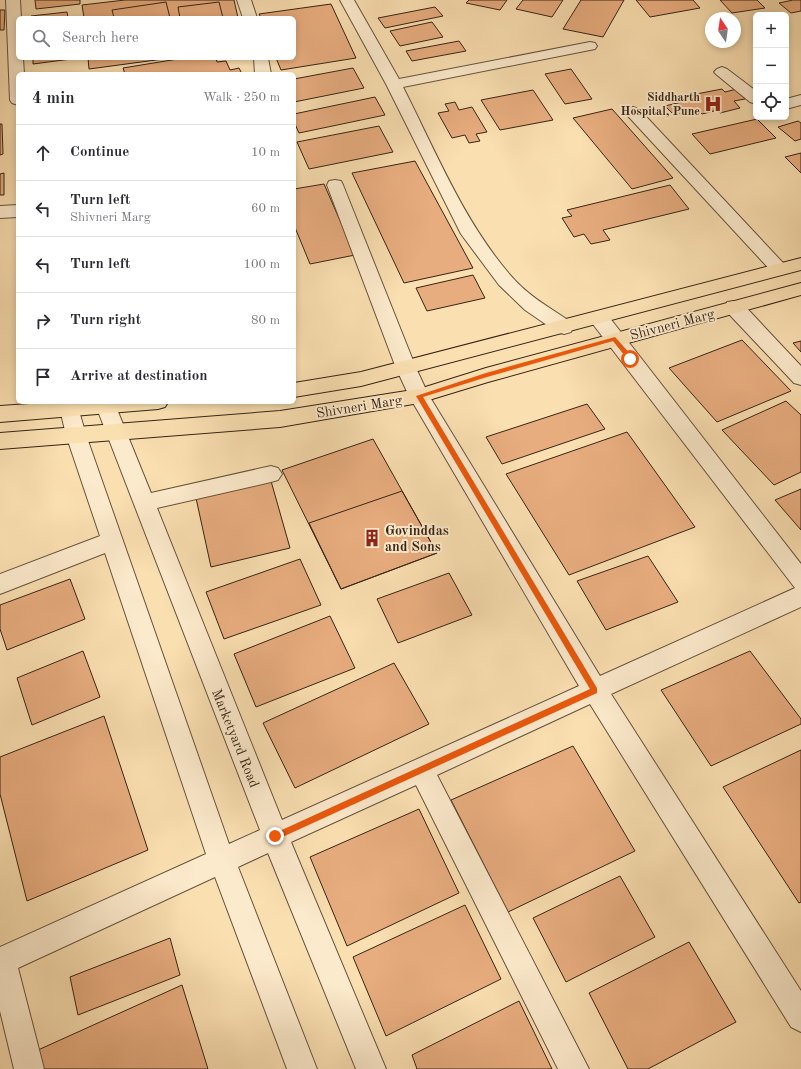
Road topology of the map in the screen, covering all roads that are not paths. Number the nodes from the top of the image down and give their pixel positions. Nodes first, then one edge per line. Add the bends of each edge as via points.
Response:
1 (13, 0) edge
2 (244, 0) edge
3 (347, 0) edge
4 (249, 16) edge
5 (590, 46) dead end
6 (16, 60) edge
7 (16, 60) edge
8 (261, 60) edge
9 (17, 72) edge
10 (263, 72) edge
11 (722, 72) dead end
12 (394, 84) junction
13 (753, 96) edge
14 (801, 100) edge
15 (789, 103) edge
16 (633, 112) dead end
17 (335, 185) dead end
18 (16, 211) edge
19 (0, 212) edge
20 (801, 264) edge
21 (779, 270) junction
22 (801, 289) edge
23 (734, 307) junction
24 (599, 318) junction
25 (564, 327) junction
26 (615, 339) junction
27 (406, 368) junction
28 (801, 378) edge
29 (296, 390) edge
30 (419, 396) junction
31 (132, 404) edge
32 (106, 406) junction
33 (70, 409) junction
34 (0, 414) edge
35 (115, 432) junction
36 (76, 435) junction
37 (0, 441) edge
38 (271, 474) dead end
39 (143, 504) junction
40 (112, 540) junction
41 (801, 581) edge
42 (0, 584) edge
43 (801, 596) edge
44 (595, 690) junction
45 (421, 769) junction
46 (275, 836) junction
47 (222, 861) junction
48 (1, 962) edge
49 (801, 1017) edge
50 (29, 1069) edge
51 (302, 1069) edge
52 (372, 1069) edge
53 (574, 1069) edge

1 - 7 street
2 - 4 street
3 - 12 street
5 - 12 street
6 - 9 street
8 - 10 street
11 - 13 street
12 - 25 street via 467,230 505,281 532,305
14 - 15 street
16 - 21 street
17 - 27 street
18 - 19 street
20 - 21 main road, Shivneri Marg
21 - 24 main road, Shivneri Marg
22 - 23 main road, Shivneri Marg
23 - 26 main road, Shivneri Marg
23 - 28 street
24 - 25 main road, Shivneri Marg
24 - 26 street
25 - 27 main road, Shivneri Marg
26 - 30 main road, Shivneri Marg
26 - 41 street
27 - 29 main road, Shivneri Marg via 361,379
27 - 30 street
30 - 35 main road, Shivneri Marg via 280,419
30 - 44 street
31 - 32 main road
32 - 33 main road
32 - 35 street, Marketyard Road
33 - 34 main road
33 - 36 street
35 - 36 main road, Shivneri Marg
35 - 39 street, Marketyard Road
36 - 37 main road, Shivneri Marg
36 - 40 street
38 - 39 street
39 - 46 street, Marketyard Road
40 - 42 street
40 - 47 street
43 - 44 street
44 - 45 street
44 - 49 street
45 - 46 street
45 - 53 street
46 - 47 street
46 - 52 street, Marketyard Road
47 - 48 street
47 - 51 street
48 - 50 street

